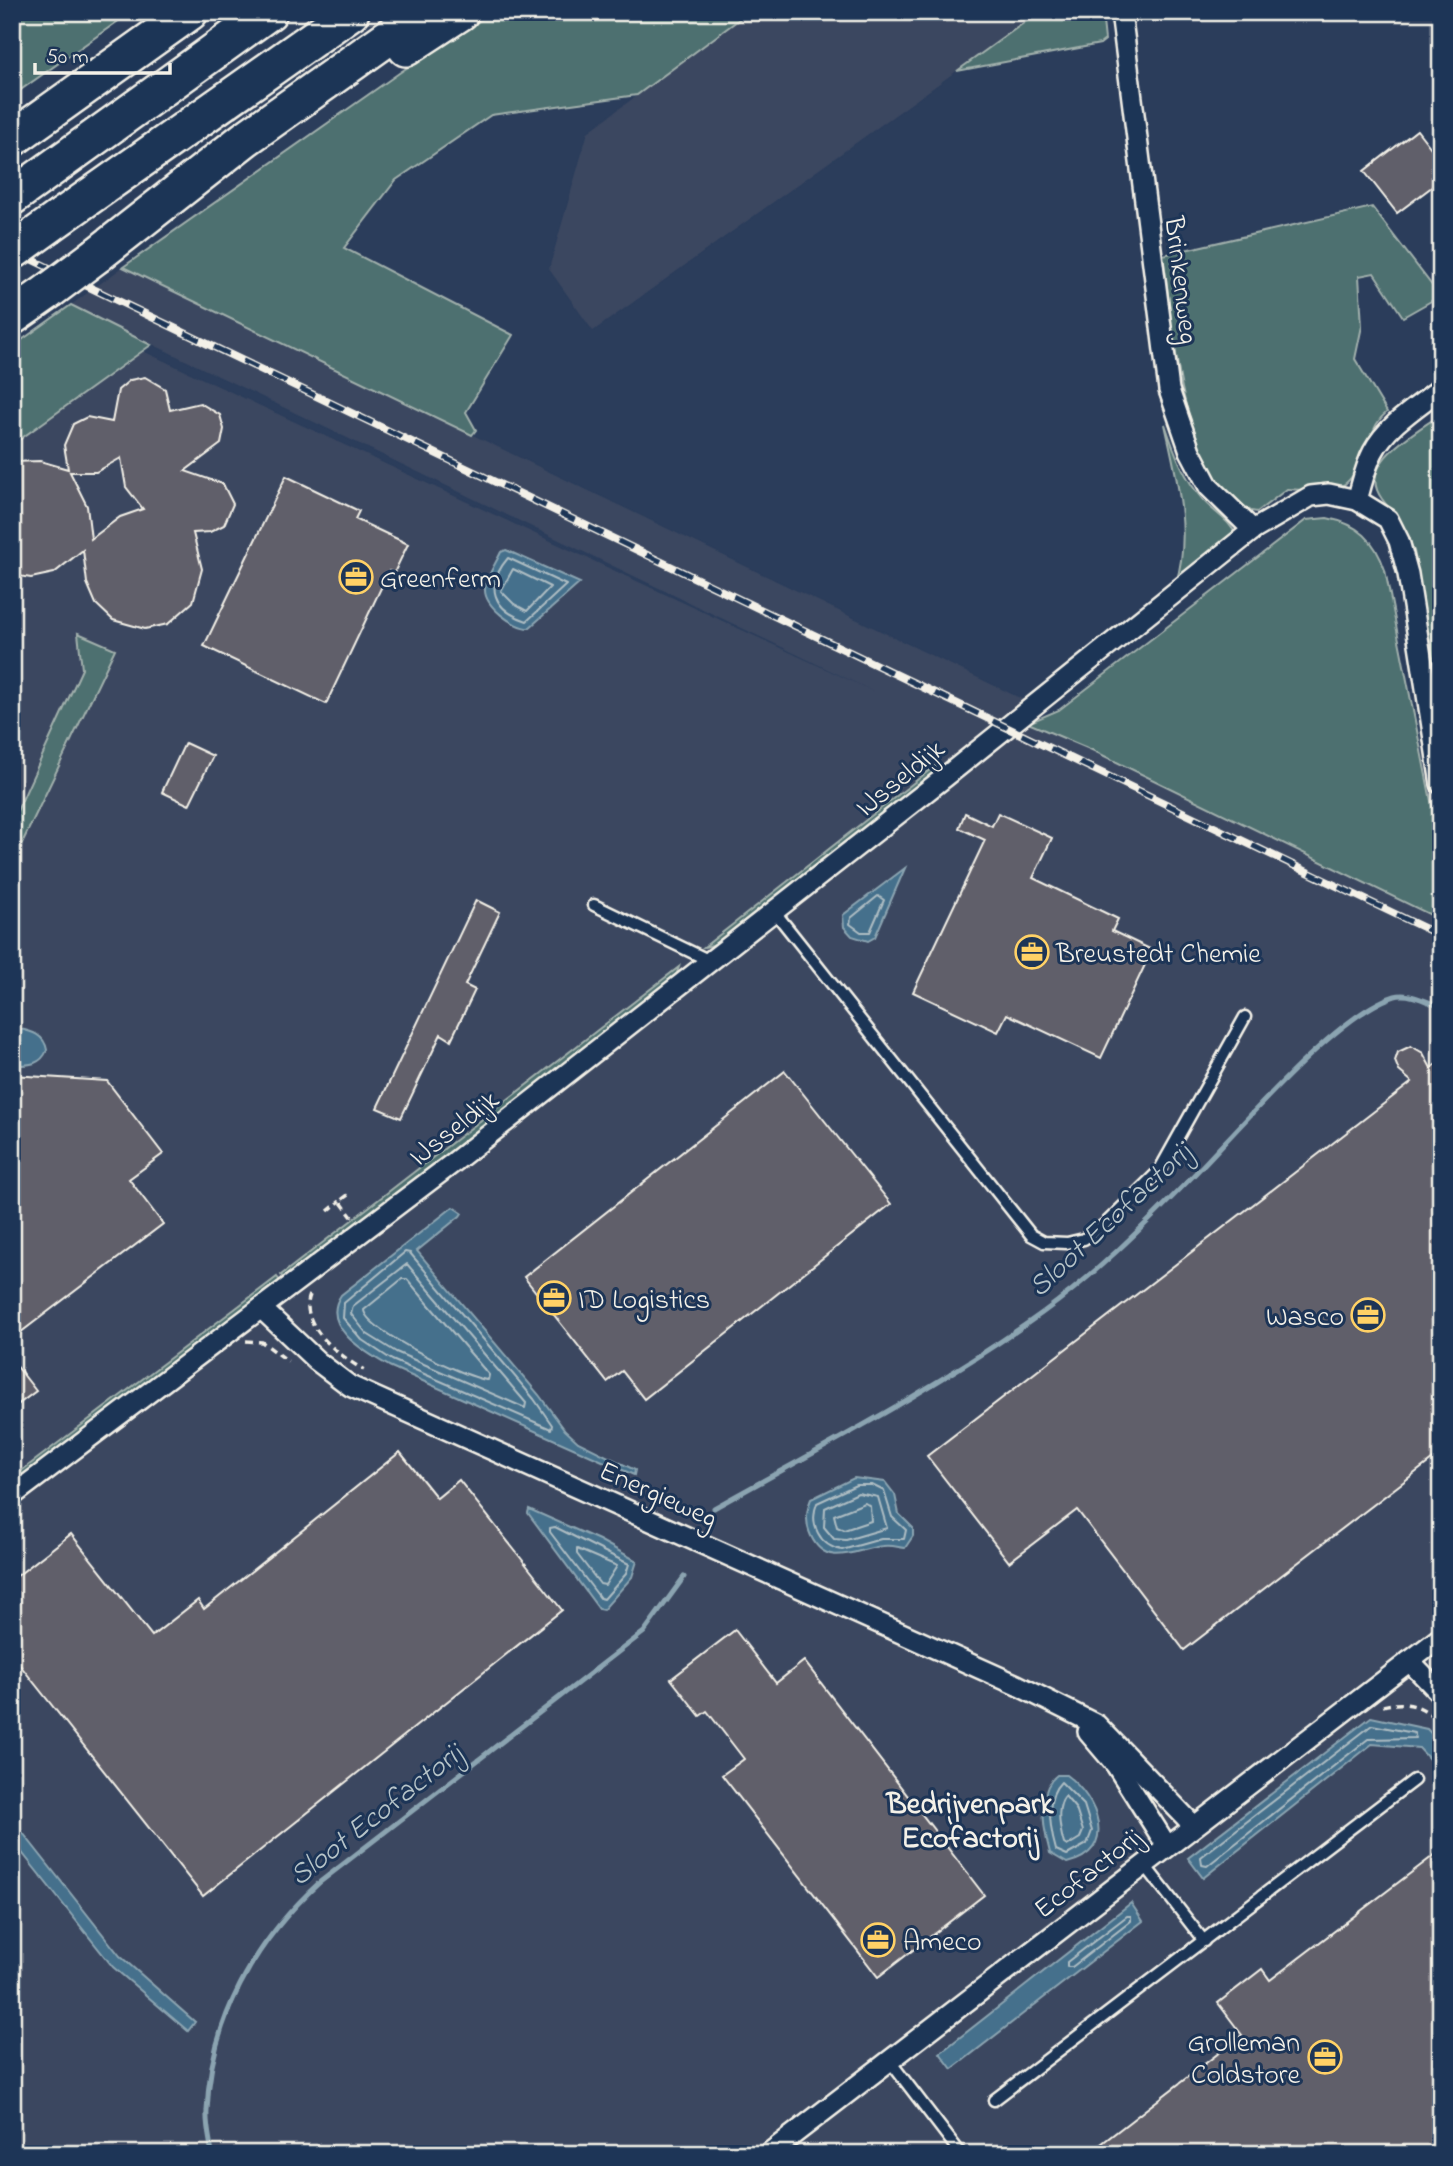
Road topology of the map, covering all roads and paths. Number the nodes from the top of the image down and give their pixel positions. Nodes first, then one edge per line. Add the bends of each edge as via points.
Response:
1 (190, 12) edge
2 (269, 12) edge
3 (351, 12) edge
4 (424, 12) edge
5 (461, 12) edge
6 (1121, 12) edge
7 (12, 139) edge
8 (245, 139) junction
9 (14, 195) edge
10 (12, 252) edge
11 (12, 317) edge
12 (1441, 388) edge
13 (1357, 500) junction
14 (1253, 530) junction
15 (1441, 784) edge
16 (594, 905) dead end
17 (774, 911) junction
18 (710, 961) junction
19 (1245, 1017) dead end
20 (348, 1195) dead end
21 (340, 1201) junction
22 (328, 1211) dead end
23 (353, 1219) dead end
24 (311, 1292) dead end
25 (261, 1308) junction
26 (238, 1344) dead end
27 (306, 1351) junction
28 (12, 1496) edge
29 (1438, 1644) edge
30 (1409, 1661) junction
31 (1441, 1694) edge
32 (1052, 1702) junction
33 (1381, 1707) dead end
34 (1441, 1723) edge
35 (1414, 1780) dead end
36 (1194, 1826) junction
37 (1167, 1846) junction
38 (1143, 1864) junction
39 (1204, 1941) junction
40 (889, 2060) junction
41 (994, 2100) dead end
42 (768, 2154) edge
43 (961, 2154) edge

1 - 7 highway
2 - 9 highway
3 - 10 highway, bridge
4 - 8 highway
5 - 8 highway via 344,89
6 - 14 street, Brinkenweg via 1169,390 1190,452 1209,486
8 - 11 highway, bridge
12 - 13 street via 1379,442
13 - 14 street, IJsseldijk via 1329,494 1311,496
13 - 15 street via 1388,519 1399,541
14 - 17 street, IJsseldijk
16 - 18 lane
17 - 18 street, IJsseldijk
17 - 19 lane via 1031,1235 1044,1242 1084,1239 1159,1171
18 - 25 street, IJsseldijk
20 - 21 path
21 - 22 path
21 - 23 path
24 - 27 path via 308,1313 324,1337
25 - 27 street, Energieweg
25 - 28 street, IJsseldijk
26 - 27 path via 262,1342 289,1361
27 - 32 street, Energieweg via 350,1386
29 - 30 street, Ecofactorij
30 - 31 street
30 - 36 street, Ecofactorij
32 - 36 street, Energieweg via 1097,1725
32 - 37 street, Energieweg via 1097,1739
33 - 34 path via 1408,1703
35 - 39 lane
36 - 37 street, Ecofactorij
37 - 38 street, Ecofactorij
38 - 39 lane
38 - 40 street, Ecofactorij
39 - 41 lane
40 - 42 street, Ecofactorij
40 - 43 lane

